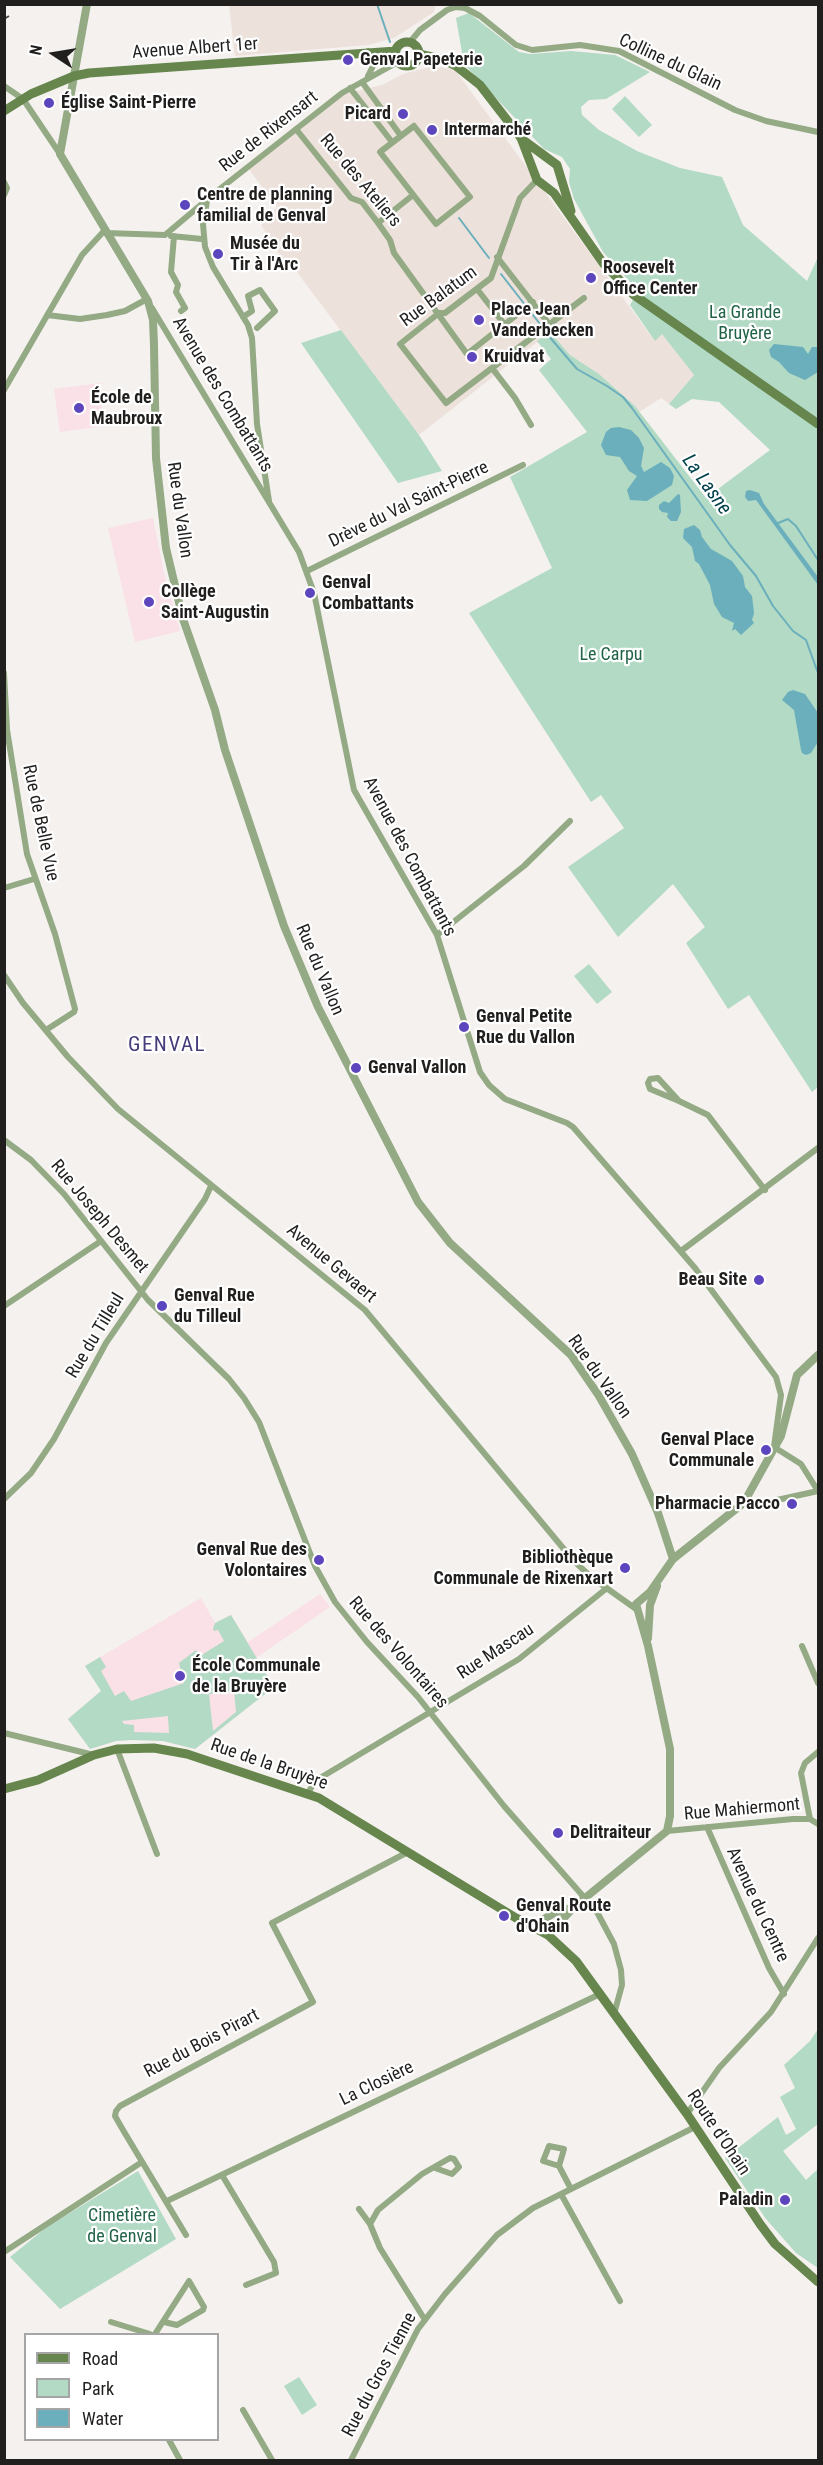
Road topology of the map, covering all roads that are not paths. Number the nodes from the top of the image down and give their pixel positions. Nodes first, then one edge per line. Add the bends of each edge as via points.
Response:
1 (87, 4) edge
2 (457, 6) edge
3 (446, 7) edge
4 (410, 42) junction
5 (368, 51) junction
6 (396, 51) junction
7 (419, 54) junction
8 (398, 62) junction
9 (74, 76) junction
10 (364, 80) junction
11 (4, 86) edge
12 (350, 88) junction
13 (23, 99) junction
14 (4, 111) edge
15 (296, 129) junction
16 (819, 132) edge
17 (401, 136) junction
18 (521, 138) junction
19 (392, 142) junction
20 (60, 154) junction
21 (548, 161) junction
22 (560, 174) junction
23 (537, 175) junction
24 (4, 182) edge
25 (546, 185) junction
26 (4, 195) edge
27 (413, 195) junction
28 (207, 200) junction
29 (573, 217) junction
30 (378, 223) junction
31 (105, 232) junction
32 (165, 235) junction
33 (174, 236) junction
34 (202, 239) junction
35 (497, 257) junction
36 (477, 289) junction
37 (584, 298) dead end
38 (147, 300) junction
39 (533, 302) junction
40 (181, 311) dead end
41 (252, 311) junction
42 (440, 313) junction
43 (47, 315) junction
44 (243, 318) junction
45 (265, 318) junction
46 (549, 324) junction
47 (505, 325) junction
48 (257, 328) dead end
49 (492, 368) junction
50 (4, 390) edge
51 (819, 424) edge
52 (531, 425) dead end
53 (524, 465) dead end
54 (269, 503) junction
55 (307, 571) junction
56 (4, 673) edge
57 (570, 821) dead end
58 (34, 879) junction
59 (4, 888) edge
60 (437, 935) junction
61 (4, 975) edge
62 (46, 1030) junction
63 (679, 1101) junction
64 (4, 1140) edge
65 (819, 1148) edge
66 (211, 1186) junction
67 (765, 1190) junction
68 (101, 1241) junction
69 (681, 1251) junction
70 (142, 1290) junction
71 (4, 1306) edge
72 (819, 1355) edge
73 (774, 1448) junction
74 (818, 1491) edge
75 (4, 1499) edge
76 (744, 1501) junction
77 (673, 1559) junction
78 (657, 1583) junction
79 (607, 1588) junction
80 (618, 1595) junction
81 (641, 1600) junction
82 (650, 1607) junction
83 (637, 1611) junction
84 (648, 1646) junction
85 (802, 1646) dead end
86 (819, 1683) edge
87 (430, 1711) junction
88 (4, 1733) edge
89 (117, 1749) junction
90 (819, 1752) edge
91 (94, 1755) junction
92 (4, 1789) edge
93 (308, 1793) junction
94 (810, 1819) junction
95 (819, 1824) edge
96 (707, 1827) junction
97 (667, 1831) junction
98 (408, 1852) junction
99 (157, 1854) dead end
100 (586, 1898) junction
101 (574, 1907) junction
102 (533, 1926) junction
103 (548, 1935) junction
104 (819, 1938) edge
105 (600, 1994) junction
106 (783, 1994) junction
107 (614, 2014) junction
108 (687, 2114) junction
109 (695, 2127) junction
110 (142, 2162) junction
111 (559, 2166) dead end
112 (435, 2168) dead end
113 (222, 2175) junction
114 (571, 2189) junction
115 (561, 2194) junction
116 (167, 2201) junction
117 (359, 2209) dead end
118 (370, 2224) junction
119 (186, 2235) dead end
120 (4, 2252) edge
121 (819, 2282) edge
122 (246, 2285) dead end
123 (620, 2301) dead end
124 (425, 2320) junction
125 (111, 2322) dead end
126 (164, 2322) junction
127 (147, 2333) edge
128 (156, 2333) edge
129 (243, 2410) dead end
130 (170, 2441) edge
131 (180, 2460) edge
132 (272, 2460) edge
133 (351, 2460) edge

1 - 9 street
2 - 3 street, Colline du Glain
2 - 16 street, Colline du Glain via 471,10 516,45 532,50 580,45 619,51 735,110
3 - 4 street, Colline du Glain
4 - 6 main road via 401,44
4 - 7 main road
5 - 6 main road, Avenue Albert 1er
5 - 9 main road, Avenue Albert 1er
5 - 10 street via 374,64
6 - 8 main road
7 - 8 main road via 414,64 405,66
7 - 18 main road via 441,59 468,75
8 - 10 street, Rue de Rixensart
9 - 13 main road, Avenue Albert 1er
9 - 20 street
10 - 12 street, Rue de Rixensart
10 - 17 street
11 - 13 street
12 - 15 street, Rue de Rixensart
12 - 19 street
13 - 14 main road, Avenue Albert 1er
13 - 20 street
15 - 28 street, Rue de Rixensart
15 - 30 street, Rue des Ateliers via 351,198 362,202
17 - 19 street
17 - 27 street via 414,126 470,197 436,224
18 - 21 main road
18 - 23 main road
19 - 27 street via 380,153
20 - 31 street, Avenue des Combattants
21 - 22 main road via 557,165
21 - 23 main road via 543,162
22 - 25 main road
22 - 29 main road
23 - 25 main road
23 - 35 street, Rue Balatum via 520,198
24 - 26 street
25 - 29 main road
27 - 30 street
28 - 32 street, Rue de Rixensart
28 - 34 street
29 - 51 main road via 603,263 634,295
30 - 42 street, Rue des Ateliers via 394,253
31 - 32 street
31 - 38 street, Avenue des Combattants
31 - 43 street via 82,255
32 - 33 street
33 - 34 street
33 - 40 street via 171,272 185,308
34 - 44 street via 213,267
35 - 36 street, Rue Balatum via 491,278
35 - 39 street
36 - 42 street, Rue Balatum via 445,314
36 - 47 street
37 - 46 street, Rue Balatum
38 - 43 street via 99,317
38 - 54 street, Avenue des Combattants
38 - 77 street, Rue du Vallon via 153,320 156,458 166,548 183,619 284,926 322,1016 418,1202 450,1243 571,1355 632,1454
39 - 46 street
39 - 47 street
41 - 44 street
41 - 45 street
41 - 45 street via 248,296 260,290 276,311
42 - 47 street via 467,354
42 - 49 street, Rue Balatum via 400,344 446,403
43 - 50 street
44 - 54 street via 252,338 256,424
45 - 48 street
46 - 49 street, Rue Balatum
49 - 52 street
53 - 55 street, Drève du Val Saint-Pierre
54 - 55 street, Avenue des Combattants
55 - 60 street, Avenue des Combattants via 354,790
56 - 58 street, Rue de Belle Vue via 10,754
57 - 60 street via 524,866
58 - 59 street
58 - 62 street, Rue de Belle Vue via 55,934 75,1009
60 - 69 street, Avenue des Combattants via 480,1072 489,1084 505,1100 573,1127
61 - 62 street, Avenue Gevaert
62 - 66 street, Avenue Gevaert via 118,1109
63 - 63 street via 650,1089 650,1079 658,1078
63 - 67 street via 708,1115
64 - 68 street, Rue Joseph Desmet via 64,1194
65 - 67 street
66 - 70 street, Rue du Tilleul via 206,1199
66 - 79 street, Avenue Gevaert via 371,1316 567,1554
67 - 69 street
68 - 70 street, Rue Joseph Desmet
68 - 71 street
69 - 73 street, Avenue des Combattants via 776,1377 781,1395
70 - 75 street, Rue du Tilleul via 102,1350 31,1473
70 - 87 street, Rue des Volontaires via 244,1398 259,1422 329,1594
72 - 73 street via 797,1375 781,1436
73 - 74 street via 801,1464
73 - 76 street
74 - 76 street via 754,1505
76 - 77 street
77 - 78 street
78 - 81 street
78 - 82 street
79 - 80 street, Avenue Gevaert
79 - 87 street, Rue Mascau via 519,1659
80 - 81 street, Avenue Gevaert
80 - 83 street, Avenue Gevaert
81 - 82 street
81 - 83 street
82 - 83 street via 646,1614
82 - 84 street
83 - 84 street
84 - 97 street via 670,1749
85 - 86 street
87 - 93 street, Rue Mascau via 320,1778
87 - 100 street, Rue des Volontaires via 504,1806
88 - 91 street
89 - 91 main road, Rue de la Bruyère
89 - 93 main road, Rue de la Bruyère via 172,1750
89 - 99 street
90 - 94 street via 805,1763 801,1773
91 - 92 main road, Rue de la Bruyère via 38,1780
93 - 98 main road, Rue de la Bruyère
94 - 95 street, Rue Mahiermont
94 - 96 street, Rue Mahiermont
96 - 97 street, Rue Mahiermont
96 - 106 street, Avenue du Centre
97 - 100 street
98 - 102 main road, Rue de la Bruyère
98 - 110 street, Rue du Bois Pirart via 272,1923 313,2002 120,2106 115,2115
100 - 101 street
100 - 107 street via 618,1958 622,1985
101 - 102 street via 554,1912
101 - 103 street
102 - 103 main road, Route d'Ohain
103 - 105 main road, Route d'Ohain via 569,1954
104 - 106 street
105 - 107 main road, Route d'Ohain
105 - 113 street, La Closière
106 - 108 street via 757,2029 719,2068
107 - 108 main road, Route d'Ohain
108 - 109 main road, Route d'Ohain
109 - 114 street, Rue du Gros Tienne
109 - 121 main road, Route d'Ohain via 760,2224 776,2244
110 - 116 street, Rue du Bois Pirart
110 - 120 street
111 - 114 street
112 - 118 street via 397,2193 373,2215
113 - 116 street, La Closière
113 - 122 street via 274,2262 276,2273
114 - 115 street, Rue du Gros Tienne
115 - 123 street
115 - 124 street, Rue du Gros Tienne via 520,2216 497,2235
116 - 119 street, Rue du Bois Pirart
117 - 118 street
118 - 124 street
124 - 133 street, Rue du Gros Tienne
125 - 127 street
126 - 126 street via 177,2325 203,2310 189,2281
126 - 128 street
129 - 132 street
130 - 131 street

